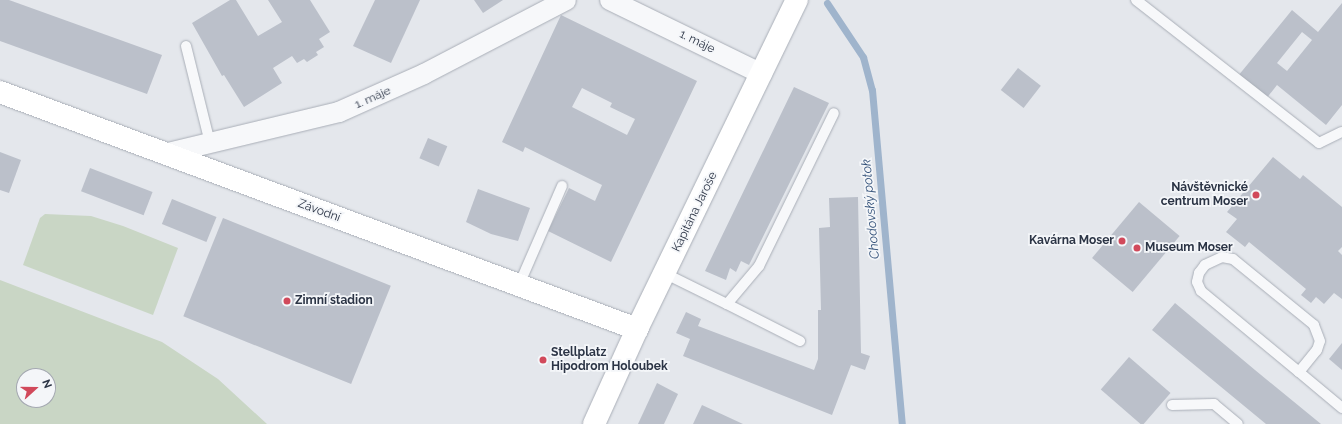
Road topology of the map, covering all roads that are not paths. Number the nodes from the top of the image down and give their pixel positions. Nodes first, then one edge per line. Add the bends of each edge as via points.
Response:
1 (566, 0) edge
2 (610, 0) edge
3 (797, 0) edge
4 (1136, 0) edge
5 (186, 46) dead end
6 (762, 74) junction
7 (0, 92) edge
8 (834, 113) dead end
9 (1342, 132) edge
10 (210, 143) junction
11 (164, 154) junction
12 (562, 186) dead end
13 (664, 274) junction
14 (519, 285) junction
15 (727, 304) junction
16 (637, 329) junction
17 (800, 341) dead end
18 (1299, 372) junction
19 (1172, 405) dead end
20 (1342, 408) edge
21 (594, 424) edge
22 (1238, 424) edge

1 - 10 street, 1. máje via 424,74 339,112
2 - 6 street, 1. máje
3 - 6 street, Kapitána Jaroše
4 - 9 lane via 1319,143
5 - 10 lane
6 - 13 street, Kapitána Jaroše
7 - 11 street, Závodní
8 - 15 lane via 759,266
10 - 11 street, 1. máje
11 - 14 street, Závodní
12 - 14 lane
13 - 15 lane
13 - 16 street, Kapitána Jaroše
14 - 16 street, Závodní
15 - 17 lane
16 - 21 street, Kapitána Jaroše
18 - 18 lane via 1201,291 1197,282 1199,273 1205,265 1222,257 1233,259 1314,325 1320,341 1317,350
18 - 20 lane
19 - 22 lane via 1214,404

